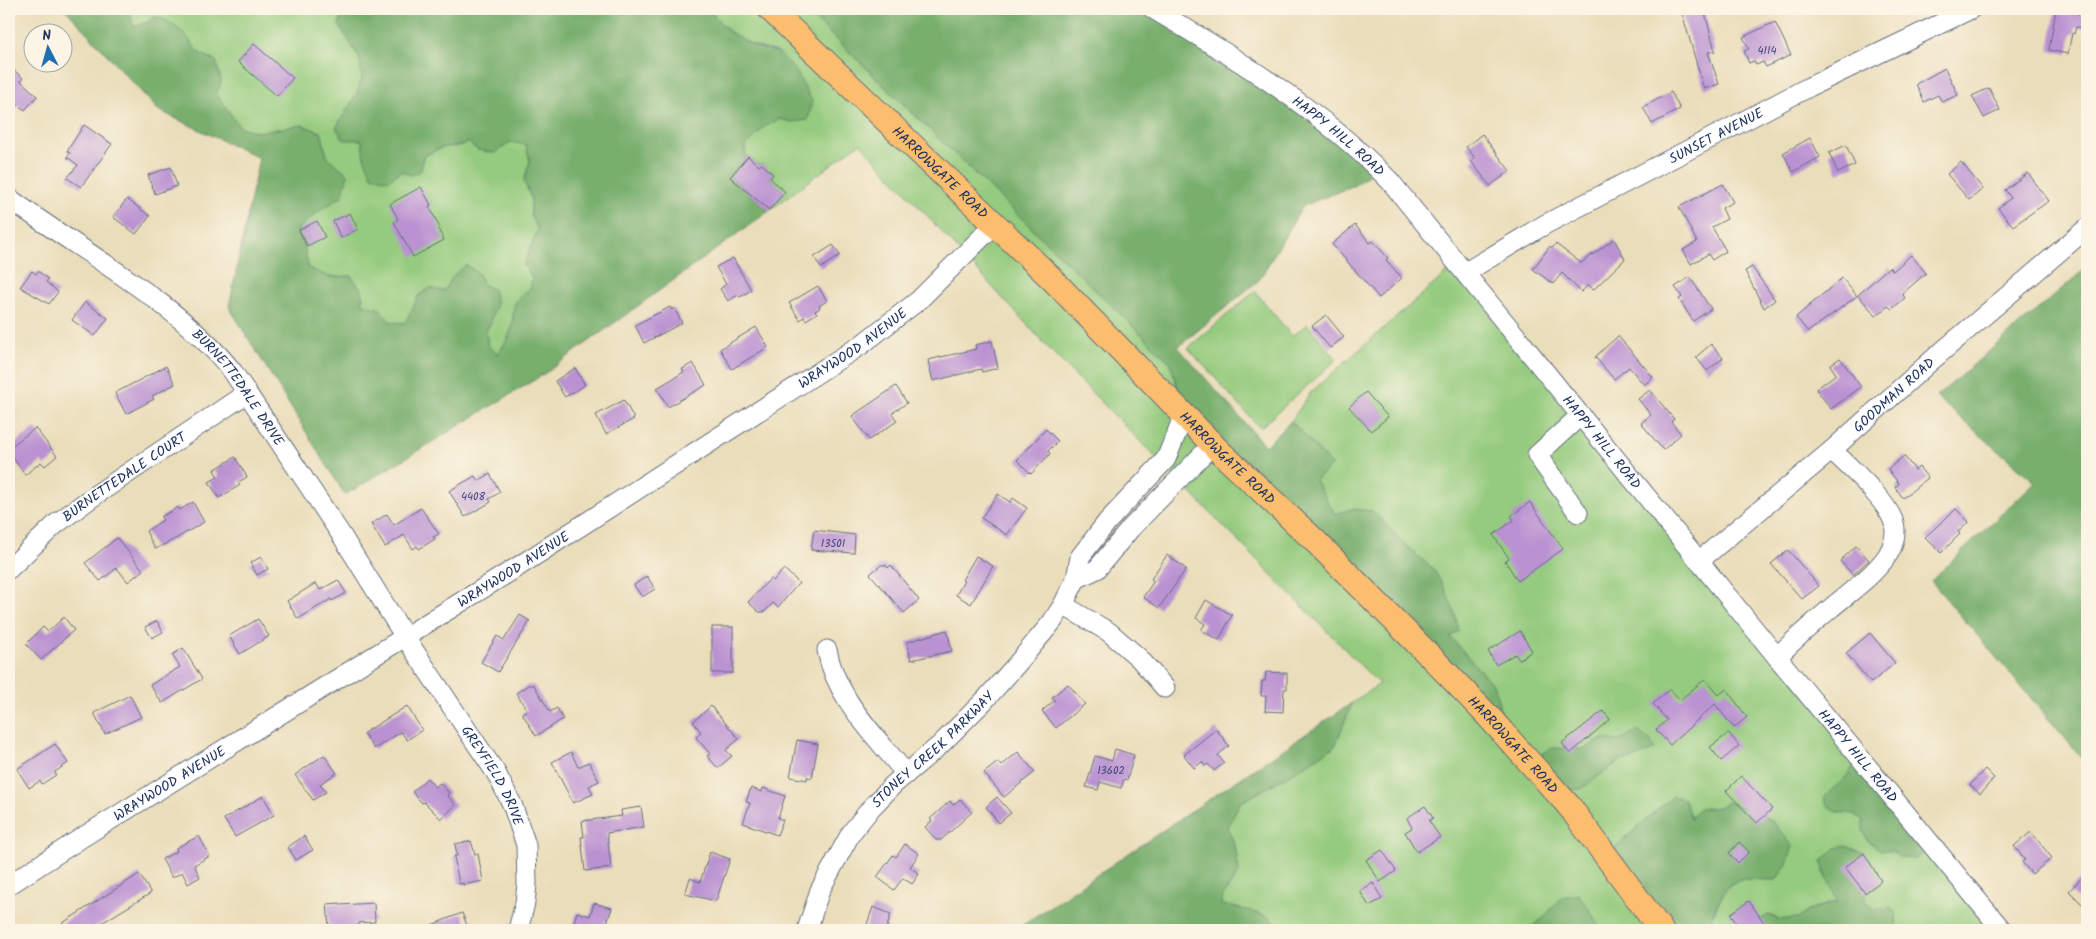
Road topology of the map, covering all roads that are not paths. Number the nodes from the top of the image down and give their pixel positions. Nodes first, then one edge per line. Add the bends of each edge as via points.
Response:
1 (770, 9) edge
2 (1153, 9) edge
3 (1972, 9) edge
4 (9, 198) edge
5 (995, 224) junction
6 (2087, 228) edge
7 (1466, 272) junction
8 (246, 393) junction
9 (1184, 415) junction
10 (1581, 415) junction
11 (1212, 444) junction
12 (1832, 450) junction
13 (1578, 513) dead end
14 (1699, 561) junction
15 (9, 569) edge
16 (1076, 579) junction
17 (1063, 605) junction
18 (405, 637) junction
19 (827, 650) dead end
20 (1777, 658) junction
21 (1165, 688) dead end
22 (906, 774) junction
23 (9, 886) edge
24 (518, 930) edge
25 (807, 930) edge
26 (1661, 930) edge
27 (2002, 930) edge

1 - 5 main road, HARROWGATE ROAD
2 - 7 street, HAPPY HILL ROAD via 1324,120 1390,181
3 - 7 street, SUNSET AVENUE via 1809,87 1544,225
4 - 8 street, BURNETTEDALE DRIVE via 132,283 197,333 218,354
5 - 9 main road, HARROWGATE ROAD
5 - 18 street, WRAYWOOD AVENUE via 919,300 861,346
6 - 12 street, GOODMAN ROAD
7 - 10 street, HAPPY HILL ROAD
8 - 15 street, BURNETTEDALE COURT via 91,498 56,524
8 - 18 street, BURNETTEDALE DRIVE via 342,535
9 - 11 main road, HARROWGATE ROAD
9 - 16 street, STONEY CREEK PARKWAY via 1166,459 1107,522 1080,557
10 - 13 street via 1537,455
10 - 14 street, HAPPY HILL ROAD
11 - 16 street via 1130,529 1097,569
11 - 26 main road, HARROWGATE ROAD via 1313,538 1488,716 1569,806
12 - 14 street, GOODMAN ROAD
12 - 20 street via 1888,509 1894,524 1893,546 1866,579 1807,628
14 - 20 street, HAPPY HILL ROAD
16 - 17 street, STONEY CREEK PARKWAY
17 - 21 street via 1108,632 1140,658
17 - 22 street, STONEY CREEK PARKWAY via 984,701
18 - 23 street, WRAYWOOD AVENUE
18 - 24 street, GREYFIELD DRIVE via 496,772 522,829 528,874
19 - 22 street via 830,668 850,705
20 - 27 street, HAPPY HILL ROAD
22 - 25 street, STONEY CREEK PARKWAY via 851,833 820,890

